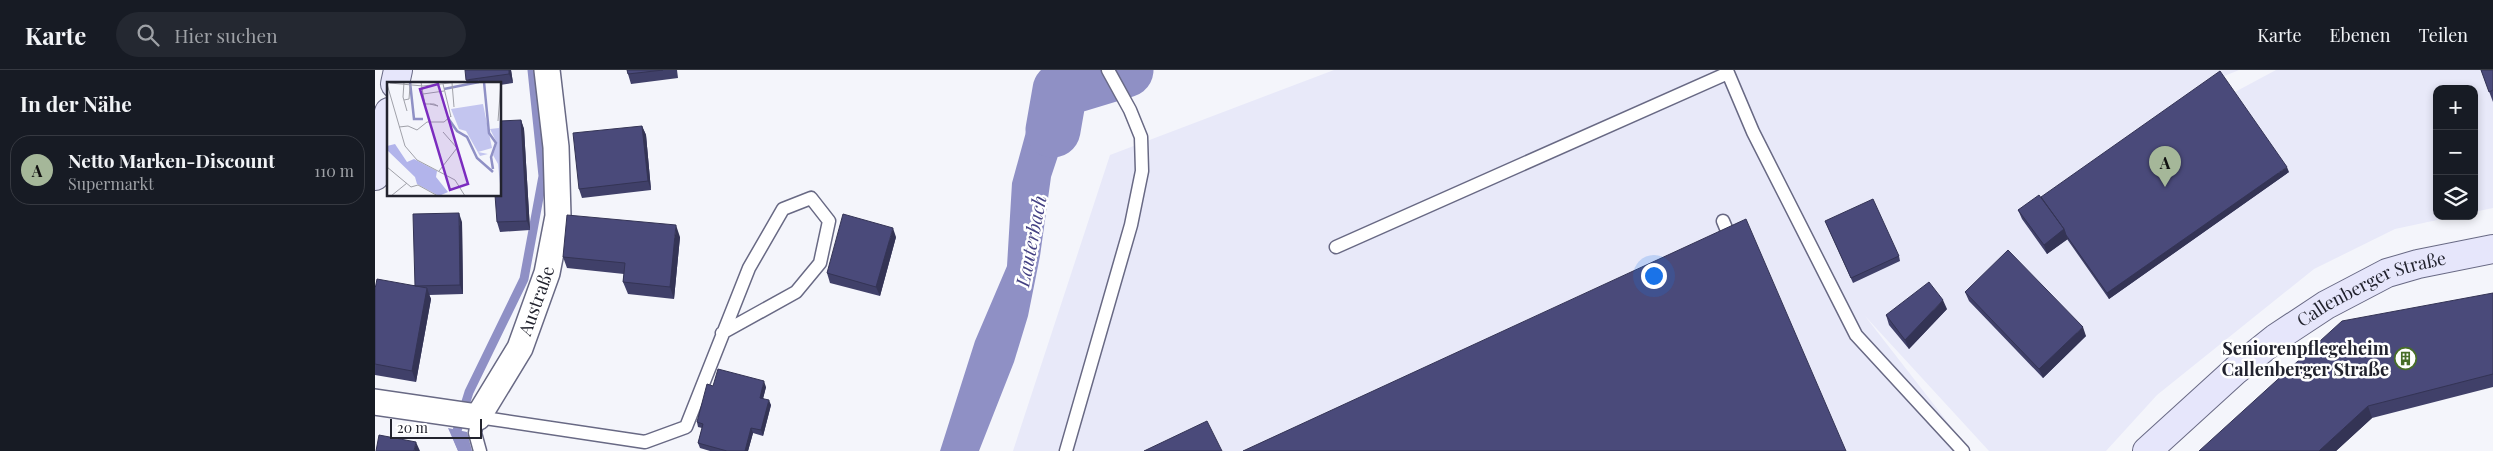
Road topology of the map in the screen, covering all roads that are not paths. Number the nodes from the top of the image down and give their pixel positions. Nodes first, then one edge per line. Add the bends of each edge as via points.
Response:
1 (547, 70) edge
2 (1108, 70) edge
3 (387, 121) edge
4 (375, 176) edge
5 (1336, 247) dead end
6 (2493, 249) edge
7 (722, 333) junction
8 (375, 402) edge
9 (476, 417) junction
10 (480, 451) edge
11 (1066, 451) edge
12 (1963, 451) edge
13 (2147, 451) edge

1 - 9 street, Austraße via 556,147 558,216 547,273 520,348
2 - 11 lane via 1141,137 1142,171 1131,225
3 - 4 street
5 - 12 lane via 1728,73 1753,132 1856,336
6 - 13 street, Callenberger Straße via 2418,264 2387,274 2325,304 2236,370
7 - 7 lane via 749,268 783,209 811,198 829,222 820,263 796,292
7 - 9 lane via 686,426 645,442
8 - 9 street
9 - 10 lane via 475,433

